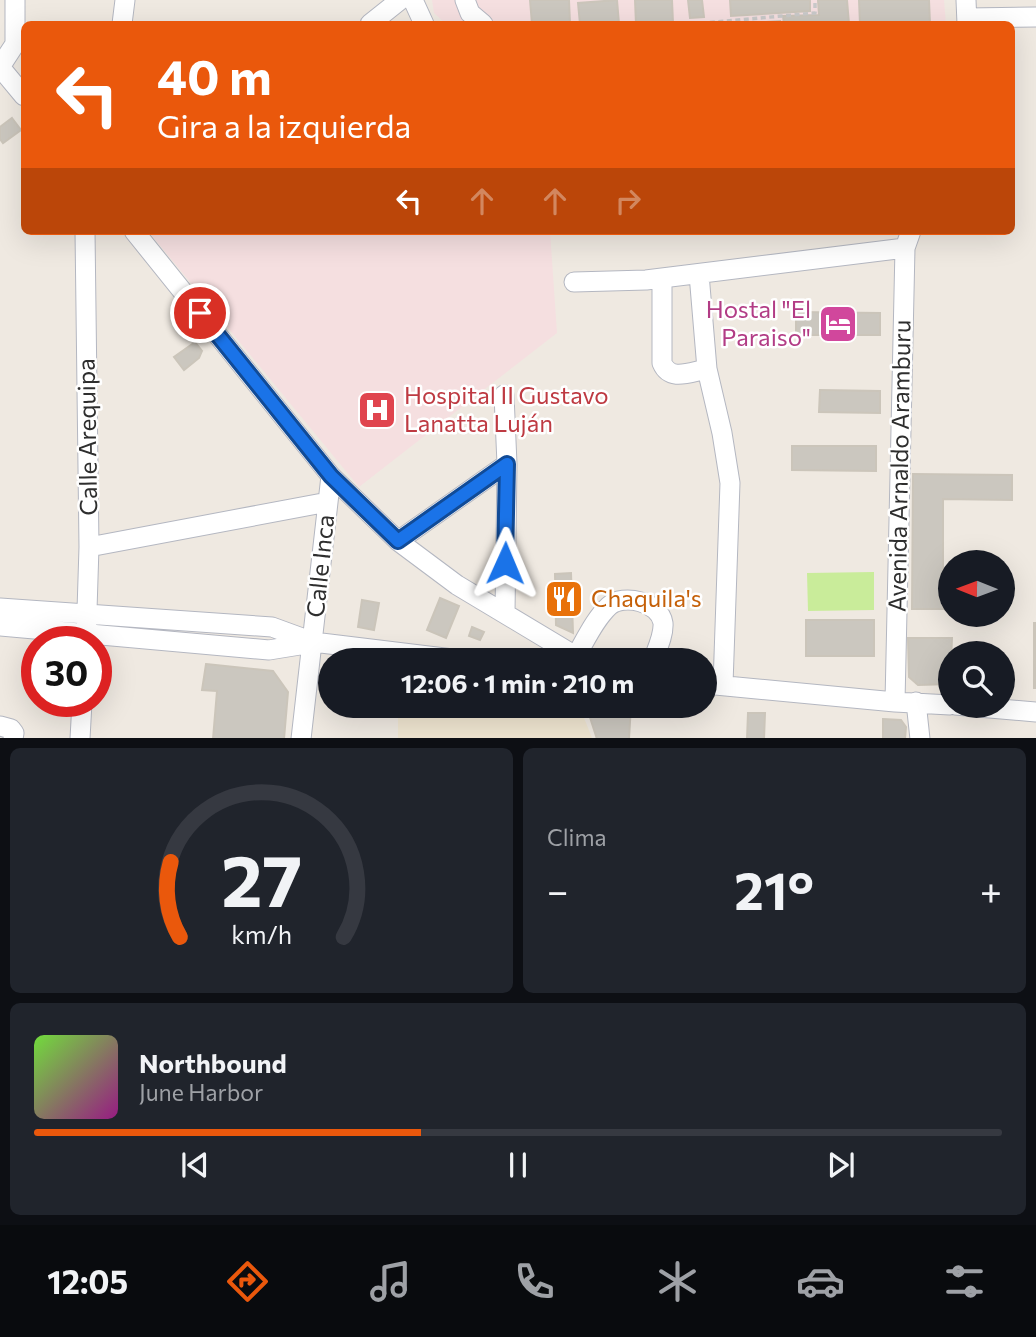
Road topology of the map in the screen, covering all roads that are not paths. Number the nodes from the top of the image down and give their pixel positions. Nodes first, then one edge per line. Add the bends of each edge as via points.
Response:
1 (15, 0) edge
2 (125, 0) edge
3 (400, 0) edge
4 (413, 0) edge
5 (465, 0) edge
6 (967, 14) edge
7 (1036, 16) edge
8 (122, 21) edge
9 (374, 21) edge
10 (423, 21) edge
11 (479, 21) edge
12 (0, 67) edge
13 (21, 92) edge
14 (85, 235) edge
15 (137, 235) edge
16 (908, 239) edge
17 (699, 274) junction
18 (662, 278) junction
19 (574, 282) dead end
20 (707, 369) junction
21 (504, 395) dead end
22 (507, 464) junction
23 (331, 476) junction
24 (328, 502) junction
25 (398, 541) junction
26 (89, 547) junction
27 (0, 608) edge
28 (505, 613) junction
29 (0, 626) edge
30 (70, 626) edge
31 (86, 626) edge
32 (21, 627) edge
33 (112, 633) edge
34 (313, 642) junction
35 (362, 648) edge
36 (563, 648) edge
37 (584, 648) edge
38 (657, 648) edge
39 (717, 648) edge
40 (717, 685) edge
41 (895, 702) junction
42 (916, 702) junction
43 (938, 704) edge
44 (1015, 710) edge
45 (1036, 712) edge
46 (81, 717) edge
47 (0, 726) edge
48 (13, 738) edge
49 (80, 738) edge
50 (301, 738) edge
51 (920, 738) edge

1 - 12 street via 15,44
2 - 8 street
3 - 9 street
4 - 10 street
5 - 11 street
6 - 7 street
12 - 13 street
14 - 26 street, Calle Arequipa
15 - 23 street
16 - 17 street
16 - 41 street, Avenida Arnaldo Aramburu
17 - 18 street
17 - 20 street
18 - 19 street
18 - 20 street via 665,371 674,375
20 - 39 street via 730,483
21 - 22 street
22 - 25 street
22 - 28 street
23 - 24 street, Calle Inca
23 - 25 street
24 - 26 street
24 - 34 street, Calle Inca
25 - 28 street via 457,585
26 - 31 street, Calle Arequipa
27 - 30 street
28 - 36 street
29 - 32 street
33 - 34 street via 269,650
34 - 35 street
34 - 50 street, Calle Inca
37 - 38 street via 597,620 622,599 659,612 663,631
40 - 41 street
41 - 42 street
42 - 43 street
42 - 51 street
44 - 45 street
46 - 49 street
47 - 48 street via 11,729

